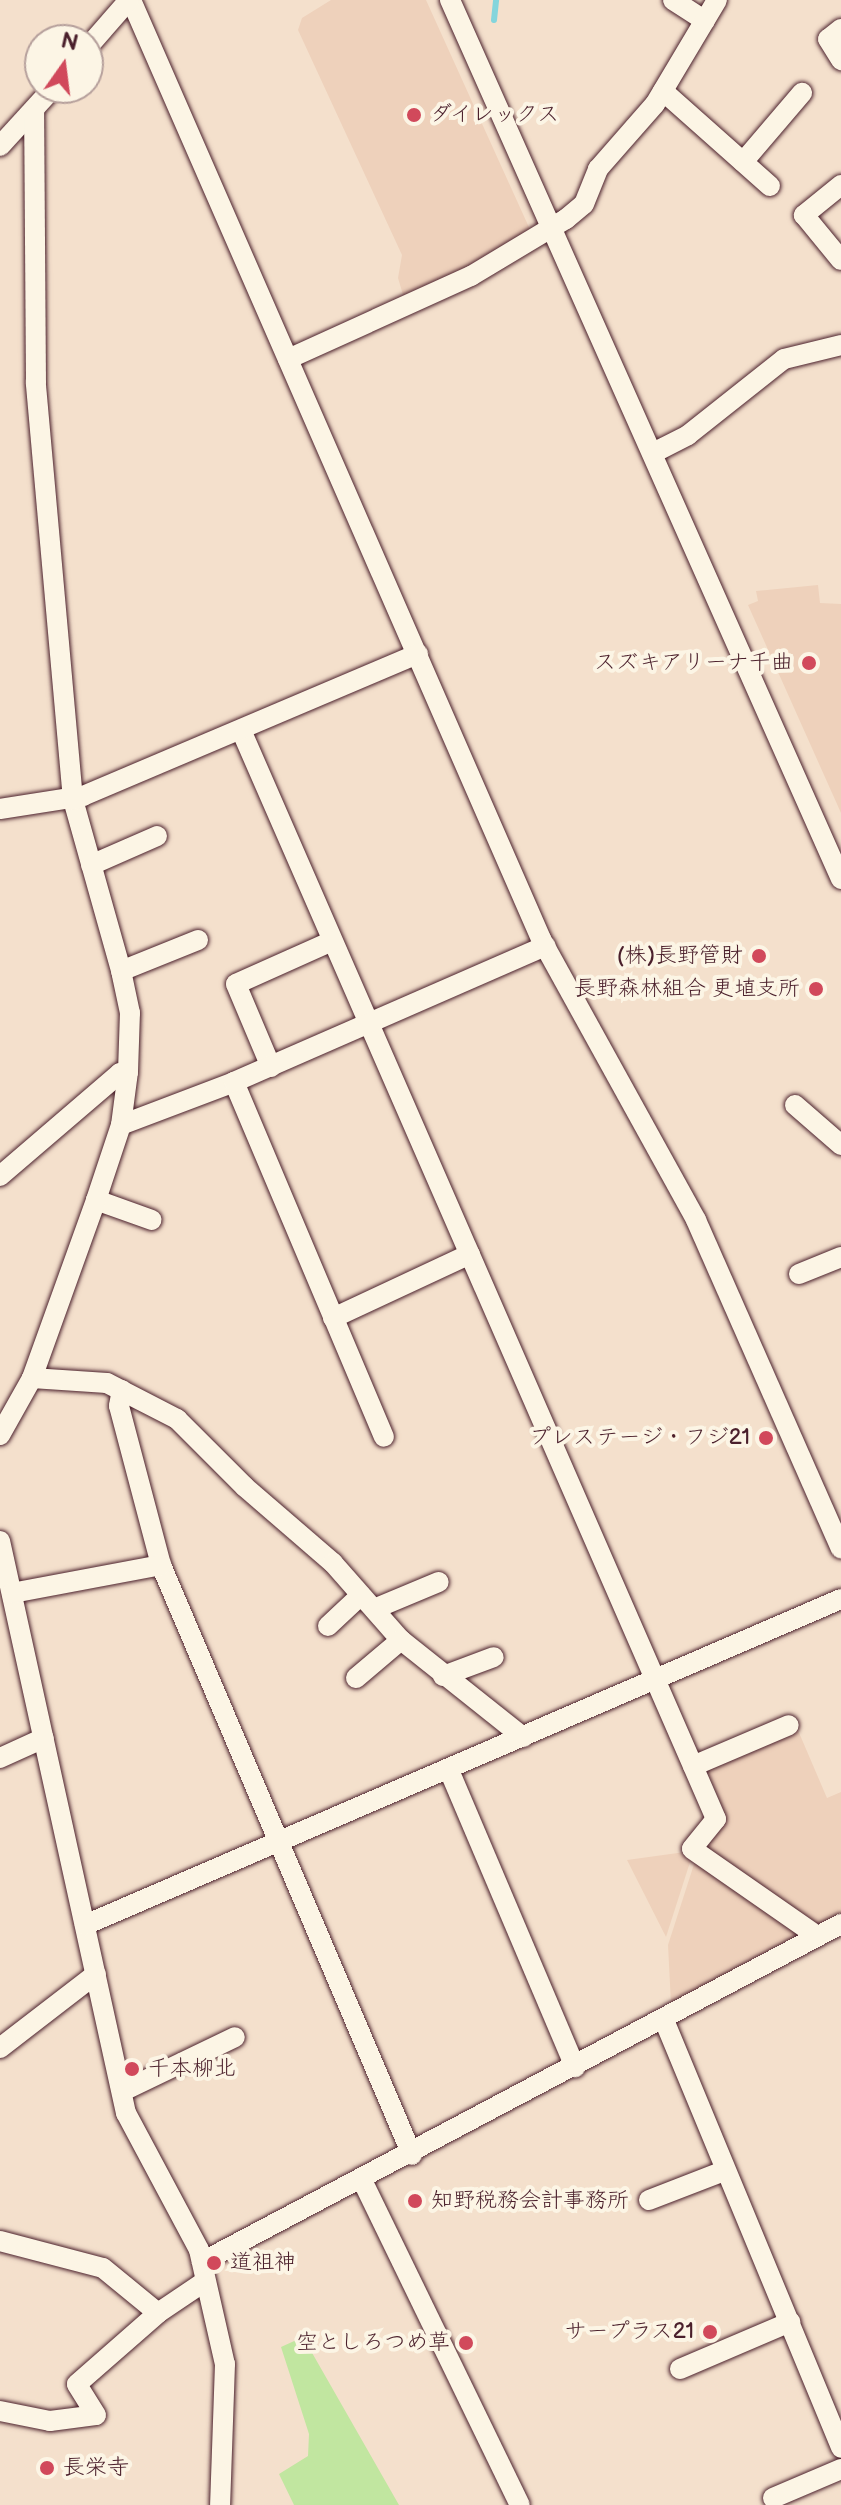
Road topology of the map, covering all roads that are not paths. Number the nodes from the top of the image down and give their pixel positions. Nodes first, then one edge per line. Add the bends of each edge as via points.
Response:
1 (450, 0) edge
2 (673, 0) edge
3 (717, 0) edge
4 (125, 2) edge
5 (705, 21) junction
6 (104, 28) edge
7 (841, 29) edge
8 (841, 60) edge
9 (663, 91) junction
10 (802, 93) dead end
11 (40, 104) edge
12 (34, 111) junction
13 (0, 146) edge
14 (743, 162) junction
15 (841, 185) edge
16 (770, 186) dead end
17 (552, 229) junction
18 (838, 252) edge
19 (841, 345) edge
20 (288, 359) junction
21 (653, 453) junction
22 (418, 654) junction
23 (241, 730) junction
24 (73, 800) junction
25 (0, 809) edge
26 (157, 836) dead end
27 (91, 865) junction
28 (841, 879) edge
29 (198, 940) dead end
30 (332, 941) junction
31 (546, 946) junction
32 (121, 971) junction
33 (368, 1023) junction
34 (271, 1067) junction
35 (128, 1072) junction
36 (234, 1082) junction
37 (795, 1105) dead end
38 (121, 1125) junction
39 (841, 1145) edge
40 (0, 1176) edge
41 (96, 1200) junction
42 (152, 1220) dead end
43 (470, 1254) junction
44 (841, 1257) edge
45 (799, 1274) dead end
46 (333, 1318) junction
47 (32, 1378) junction
48 (122, 1390) junction
49 (0, 1435) edge
50 (384, 1437) dead end
51 (0, 1541) edge
52 (841, 1548) edge
53 (161, 1565) junction
54 (439, 1582) dead end
55 (12, 1593) junction
56 (841, 1599) edge
57 (368, 1602) junction
58 (328, 1626) dead end
59 (401, 1640) junction
60 (494, 1657) dead end
61 (443, 1676) junction
62 (356, 1678) dead end
63 (655, 1678) junction
64 (789, 1725) dead end
65 (523, 1737) junction
66 (44, 1738) junction
67 (0, 1758) edge
68 (693, 1766) junction
69 (449, 1770) junction
70 (281, 1844) junction
71 (841, 1924) edge
72 (85, 1925) junction
73 (817, 1936) junction
74 (96, 1974) junction
75 (664, 2020) junction
76 (235, 2037) dead end
77 (0, 2048) edge
78 (575, 2067) junction
79 (123, 2091) junction
80 (412, 2155) junction
81 (724, 2171) junction
82 (362, 2180) junction
83 (649, 2200) dead end
84 (0, 2241) edge
85 (203, 2272) junction
86 (158, 2313) junction
87 (790, 2322) junction
88 (680, 2369) dead end
89 (0, 2411) edge
90 (841, 2448) edge
91 (841, 2469) edge
92 (773, 2498) dead end
93 (220, 2505) edge
94 (520, 2505) edge

1 - 17 street
2 - 5 street
3 - 5 street
4 - 6 street
4 - 20 street
5 - 9 street
7 - 8 street via 828,39
9 - 14 street
9 - 17 street via 609,157 584,204
10 - 14 street
11 - 12 street
12 - 13 street
12 - 24 street via 36,383
14 - 16 street
15 - 18 street via 804,215
17 - 20 street via 471,276
17 - 21 street
19 - 21 street via 784,359 688,435
20 - 22 street
21 - 28 street
22 - 23 street
22 - 31 street
23 - 24 street
23 - 30 street
24 - 25 street
24 - 27 street
26 - 27 street
27 - 32 street
29 - 32 street
30 - 33 street
30 - 34 street via 236,984
31 - 33 street
31 - 52 street via 696,1220
32 - 35 street via 130,1013
33 - 34 street
33 - 43 street
34 - 36 street
35 - 38 street
35 - 40 street via 120,1073
36 - 38 street
36 - 46 street
37 - 39 street
38 - 41 street
41 - 42 street
41 - 47 street
43 - 46 street
43 - 63 street
44 - 45 street
46 - 50 street
47 - 48 street via 107,1383
47 - 49 street
48 - 53 street via 119,1406
48 - 57 street via 199,1436 245,1487 333,1563
51 - 55 street
53 - 55 street
53 - 70 street
54 - 57 street
55 - 66 street
56 - 63 street
57 - 58 street
57 - 59 street
59 - 61 street
59 - 62 street
60 - 61 street
61 - 65 street
63 - 65 street
63 - 68 street
64 - 68 street
65 - 69 street
66 - 67 street
66 - 72 street
68 - 73 street via 716,1819 692,1849
69 - 70 street
69 - 78 street
70 - 72 street
70 - 80 street
71 - 73 street
72 - 74 street
73 - 75 street
74 - 77 street
74 - 79 street
75 - 78 street
75 - 81 street
76 - 79 street
78 - 80 street
79 - 85 street via 126,2113
80 - 82 street
81 - 83 street
81 - 87 street
82 - 85 street
82 - 94 street
84 - 86 street via 103,2268
85 - 86 street
85 - 93 street via 228,2395
86 - 89 street via 77,2384 96,2415 50,2421
87 - 88 street
87 - 90 street
91 - 92 street

